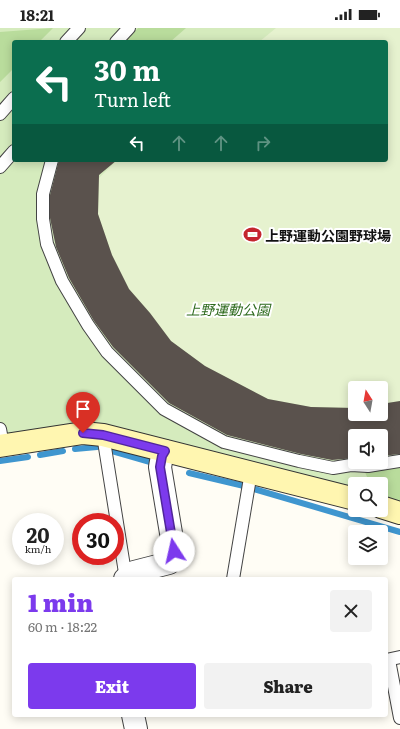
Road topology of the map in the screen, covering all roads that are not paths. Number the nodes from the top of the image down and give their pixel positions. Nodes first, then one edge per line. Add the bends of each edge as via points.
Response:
1 (79, 28) edge
2 (129, 28) edge
3 (68, 40) edge
4 (118, 40) edge
5 (12, 100) edge
6 (0, 114) edge
7 (12, 153) edge
8 (51, 162) edge
9 (1, 164) edge
10 (103, 435) junction
11 (1, 440) edge
12 (165, 451) junction
13 (400, 461) edge
14 (251, 472) junction
15 (348, 497) edge
16 (388, 509) edge
17 (400, 513) edge
18 (125, 577) edge
19 (128, 577) edge
20 (234, 577) edge
21 (392, 659) edge
22 (133, 717) edge
23 (400, 718) edge
24 (136, 729) edge

1 - 3 lane
2 - 4 lane
5 - 6 lane
7 - 9 lane
8 - 13 lane via 43,194 43,220 47,244 62,281 107,352 164,409 224,442 299,461 333,468
10 - 11 street via 83,433
10 - 12 street
10 - 18 lane
12 - 14 street
12 - 19 street via 160,467 174,551 169,563 134,572
14 - 15 street
14 - 20 lane
16 - 17 street
21 - 23 lane
22 - 24 street

